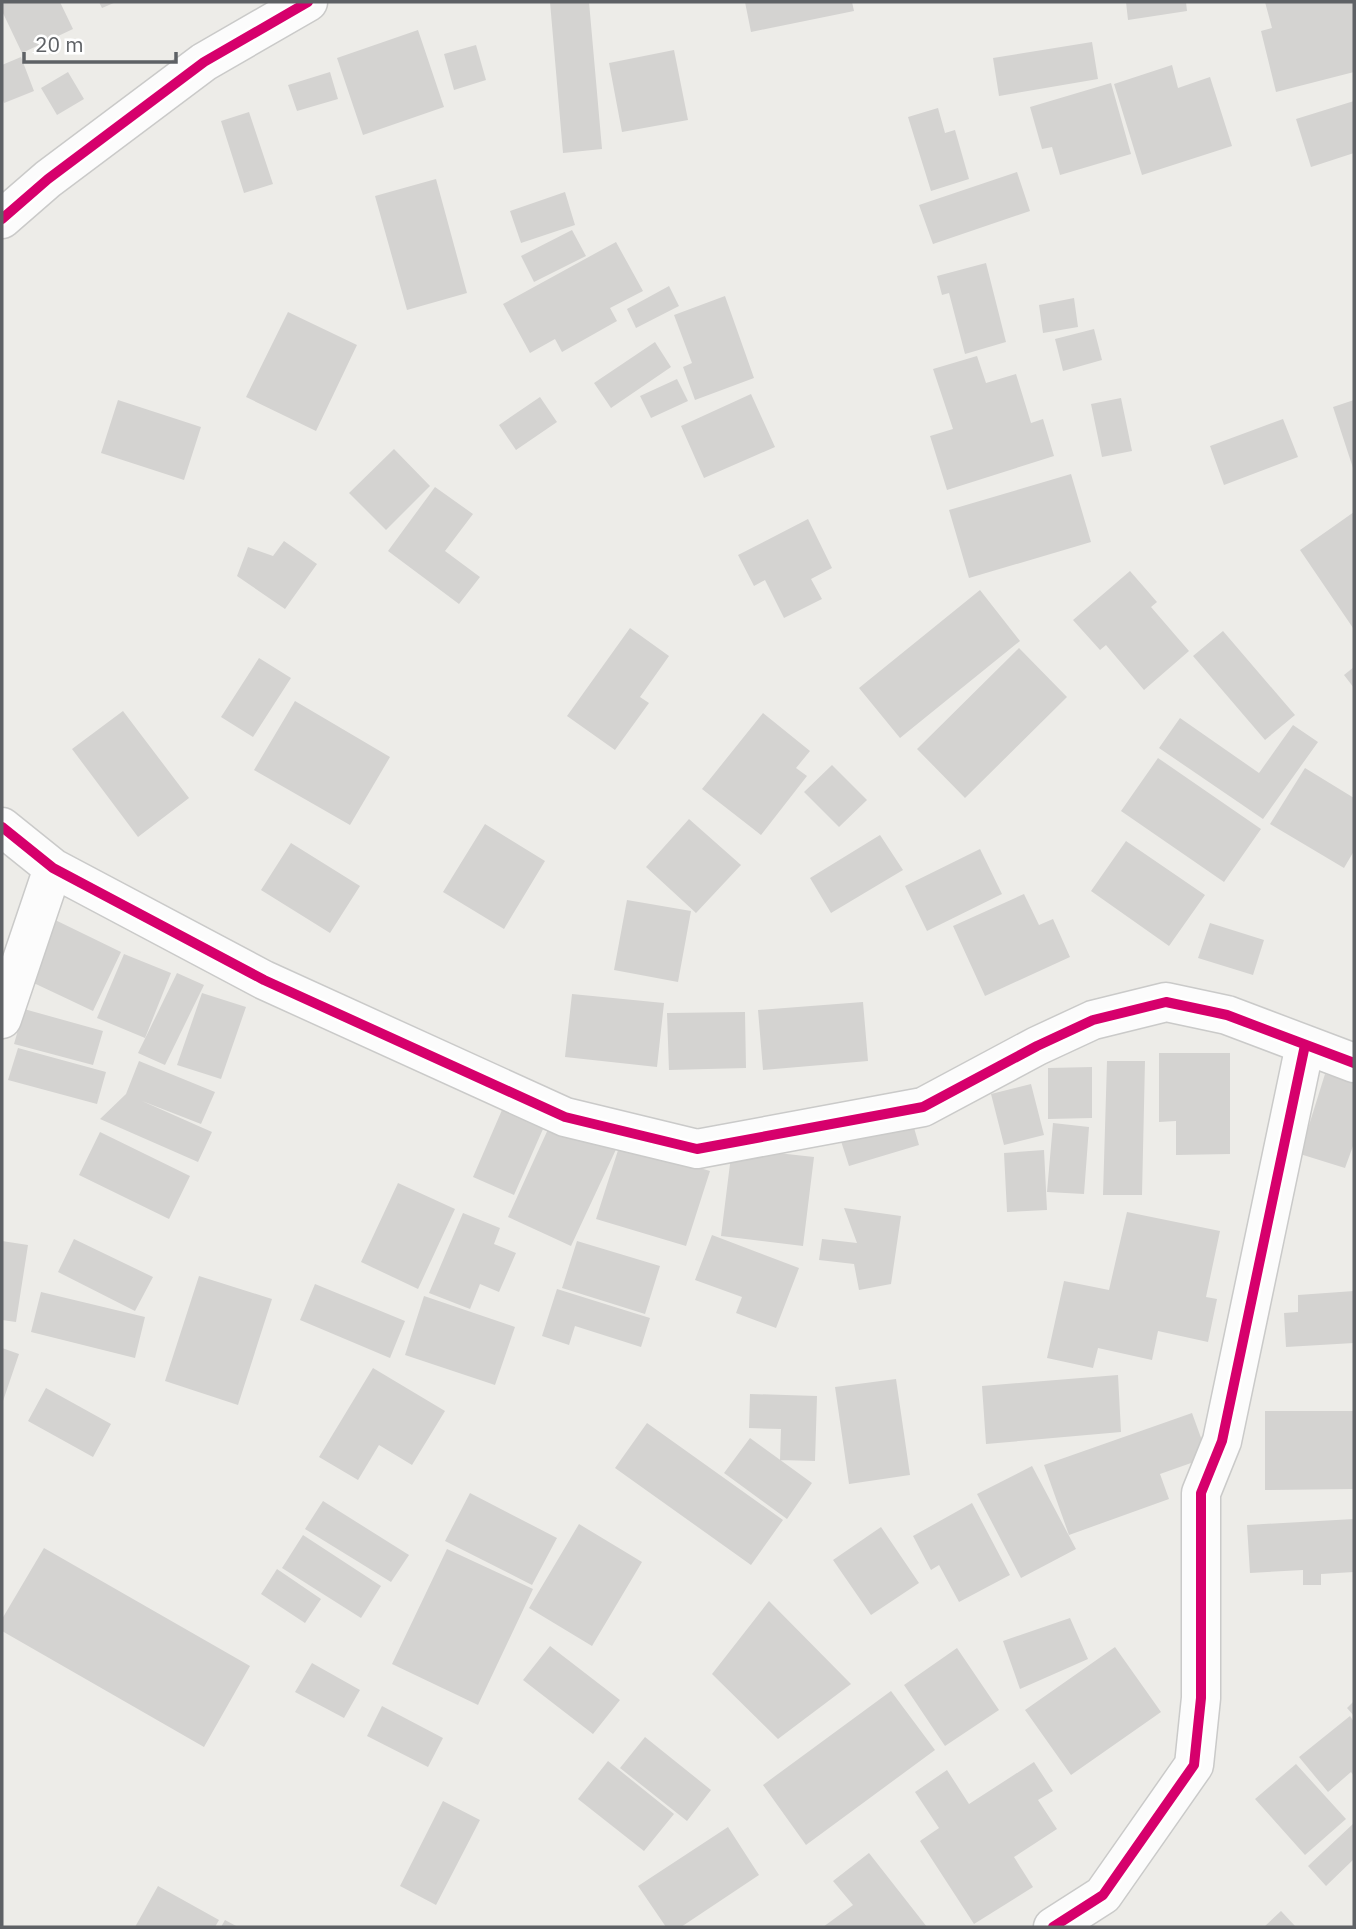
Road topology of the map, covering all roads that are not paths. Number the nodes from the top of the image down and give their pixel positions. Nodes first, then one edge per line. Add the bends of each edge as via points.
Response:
1 (308, 2) edge
2 (2, 219) edge
3 (2, 827) edge
4 (54, 868) junction
5 (2, 1018) edge
6 (1305, 1045) junction
7 (1354, 1063) edge
8 (1053, 1927) edge

1 - 2 street via 204,62
3 - 4 street
4 - 5 street
4 - 6 street via 264,980 565,1117 696,1149 923,1107 1093,1020 1166,1002 1227,1015
6 - 7 street
6 - 8 street via 1222,1441 1201,1493 1201,1698 1194,1765 1103,1895

